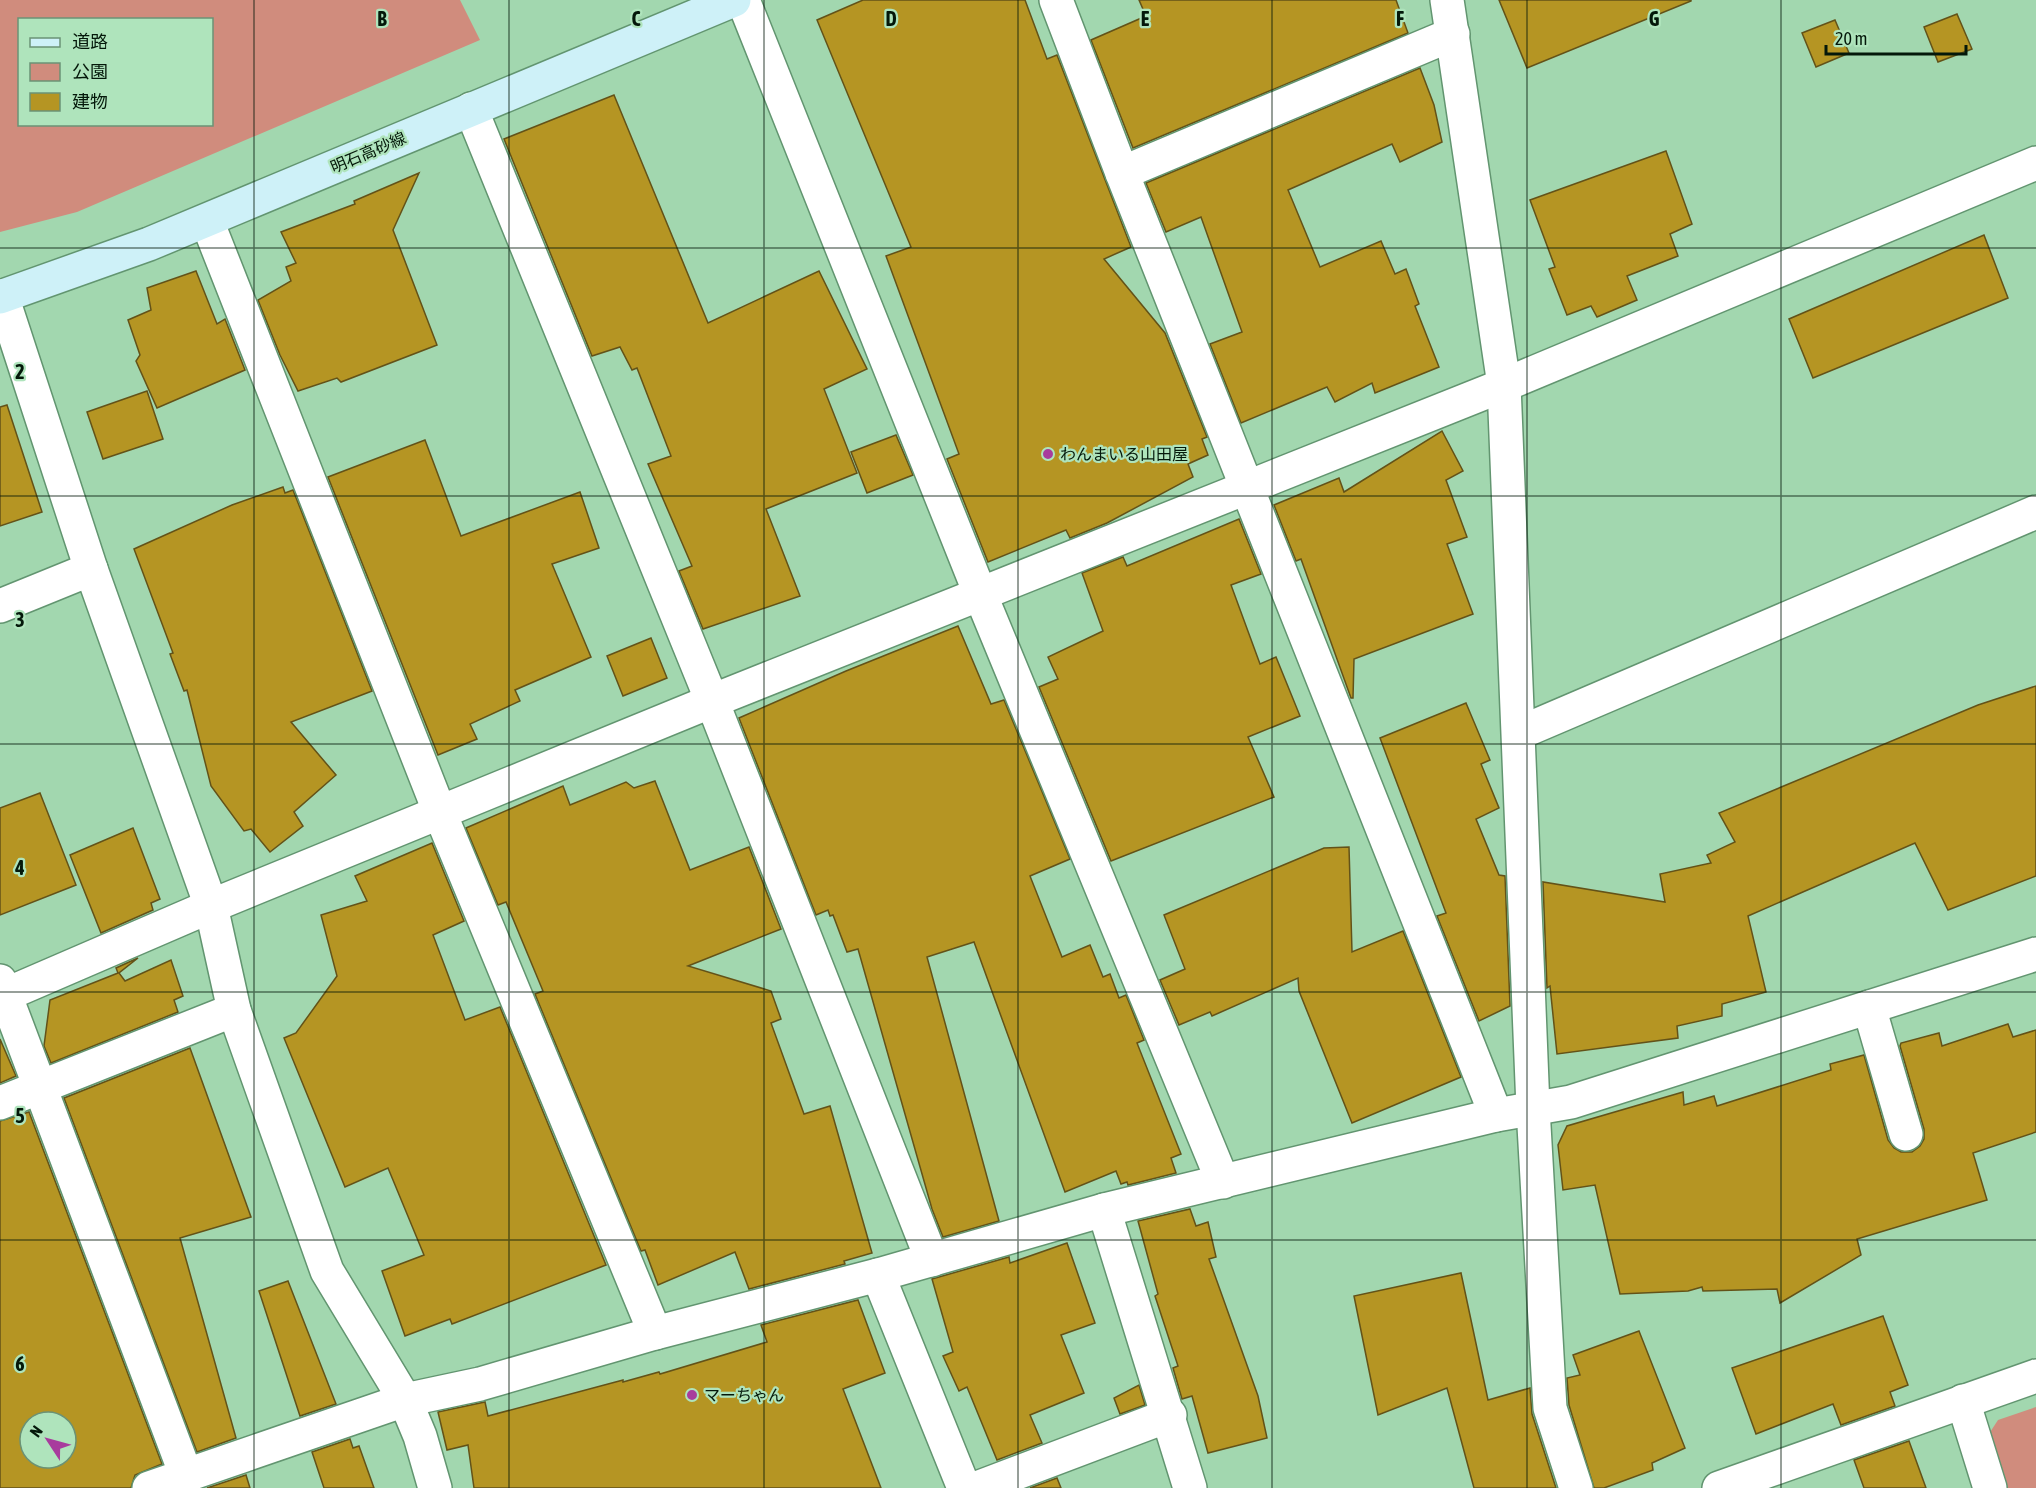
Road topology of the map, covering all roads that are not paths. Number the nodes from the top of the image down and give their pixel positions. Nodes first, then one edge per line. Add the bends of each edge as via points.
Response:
1 (734, 0) edge
2 (743, 0) edge
3 (1056, 0) edge
4 (1447, 0) edge
5 (1453, 34) junction
6 (471, 108) junction
7 (2036, 163) edge
8 (1122, 173) junction
9 (207, 220) junction
10 (1, 296) edge
11 (1504, 385) junction
12 (1248, 489) junction
13 (2036, 512) edge
14 (91, 569) junction
15 (981, 596) junction
16 (0, 606) edge
17 (712, 701) junction
18 (1519, 733) junction
19 (441, 813) junction
20 (211, 906) junction
21 (2036, 954) edge
22 (2, 991) edge
23 (1869, 1007) junction
24 (234, 1010) junction
25 (40, 1088) junction
26 (0, 1103) edge
27 (1533, 1108) junction
28 (1496, 1115) junction
29 (1906, 1134) dead end
30 (1223, 1182) junction
31 (1104, 1210) junction
32 (932, 1260) junction
33 (878, 1275) junction
34 (655, 1333) junction
35 (2036, 1376) edge
36 (405, 1400) junction
37 (1963, 1401) junction
38 (1170, 1415) junction
39 (186, 1475) junction
40 (149, 1488) edge
41 (435, 1488) edge
42 (964, 1488) edge
43 (977, 1488) edge
44 (1190, 1488) edge
45 (1576, 1488) edge
46 (1719, 1488) edge
47 (1990, 1488) edge

1 - 6 main road, 明石高砂線
2 - 15 street
3 - 8 street
4 - 5 street
5 - 8 street
5 - 11 street
6 - 9 main road, 明石高砂線
6 - 17 street
7 - 11 street
8 - 12 street
9 - 10 main road, 明石高砂線 via 97,264
9 - 19 street
10 - 14 street
11 - 12 street
11 - 18 street
12 - 15 street
12 - 28 street
13 - 18 street
14 - 16 street
14 - 20 street
15 - 17 street
15 - 30 street
17 - 19 street
17 - 32 street
18 - 27 street
19 - 20 street
19 - 34 street
20 - 22 street
20 - 24 street
21 - 23 street
22 - 25 street
23 - 27 street via 1571,1102
23 - 29 street
24 - 25 street
24 - 36 street via 327,1271
25 - 26 street
25 - 39 street
27 - 28 street
27 - 45 street via 1550,1408
28 - 30 street
30 - 31 street
31 - 32 street
31 - 38 street
32 - 33 street
33 - 34 street
33 - 42 street
34 - 36 street via 480,1384
35 - 37 street
36 - 39 street
36 - 41 street
37 - 46 street
37 - 47 street
38 - 43 street
38 - 44 street
39 - 40 street

